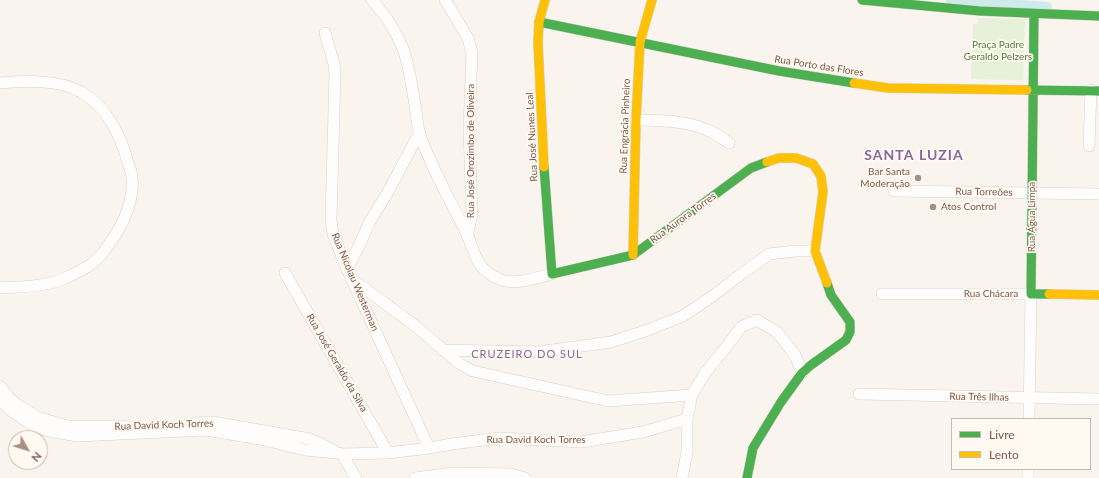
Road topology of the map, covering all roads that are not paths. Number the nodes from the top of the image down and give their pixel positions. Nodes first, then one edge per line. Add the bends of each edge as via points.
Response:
1 (372, 0) edge
2 (445, 0) edge
3 (545, 0) edge
4 (652, 0) edge
5 (862, 0) edge
6 (1034, 14) junction
7 (1099, 16) edge
8 (539, 22) junction
9 (325, 33) dead end
10 (640, 42) junction
11 (0, 83) edge
12 (1033, 89) junction
13 (1095, 90) edge
14 (636, 120) junction
15 (420, 133) junction
16 (729, 143) dead end
17 (1089, 146) dead end
18 (894, 191) dead end
19 (1032, 193) junction
20 (1099, 194) edge
21 (467, 236) junction
22 (815, 251) junction
23 (633, 254) junction
24 (347, 269) junction
25 (285, 273) dead end
26 (552, 274) junction
27 (1031, 279) junction
28 (352, 280) junction
29 (0, 287) edge
30 (882, 294) dead end
31 (1031, 294) junction
32 (1042, 294) junction
33 (1099, 295) edge
34 (442, 350) junction
35 (802, 373) junction
36 (0, 386) edge
37 (692, 394) junction
38 (859, 394) dead end
39 (1029, 398) junction
40 (0, 400) edge
41 (1099, 400) edge
42 (1029, 418) edge
43 (687, 419) junction
44 (429, 448) junction
45 (388, 453) junction
46 (339, 454) junction
47 (356, 478) edge
48 (416, 478) edge
49 (524, 478) edge
50 (682, 478) edge
51 (747, 478) edge

1 - 15 street, Rua Aurora Torres via 394,30 404,49
2 - 21 street, Rua José Orozimbo de Oliveira via 468,38 472,53 469,128 472,214
3 - 8 street, Rua José Nunes Leal
4 - 10 street, Rua Engrácia Pinheiro
5 - 6 street
6 - 7 street
6 - 12 street, Rua Água Limpa
8 - 10 street, Rua Porto das Flores
8 - 26 street, Rua José Nunes Leal via 545,180
9 - 24 street, Rua Nicolau Westerman via 335,74 331,220 333,234
10 - 12 street, Rua Porto das Flores via 779,71 888,88
10 - 14 street, Rua Engrácia Pinheiro
11 - 29 street via 23,81 60,84 80,92 97,104 109,118 124,150 132,178 131,200 124,219 105,249 91,264 79,272 47,284
12 - 13 street, Rua Porto das Flores
12 - 19 street, Rua Água Limpa
13 - 17 street
14 - 16 street via 694,124
14 - 23 street, Rua Engrácia Pinheiro
15 - 21 street, Rua Aurora Torres via 433,168
15 - 24 street via 369,223
18 - 19 street, Rua Torreões
19 - 20 street, Rua Torreões
19 - 27 street, Rua Água Limpa
21 - 26 street, Rua Aurora Torres via 478,263 488,274 500,280 517,282
22 - 23 street, Rua Aurora Torres via 823,192 821,176 813,164 796,158 780,158 751,168
22 - 34 street via 769,254 683,316 611,342 538,352
22 - 35 street, Rua Aurora Torres via 831,295 850,322 850,332 846,340
23 - 26 street, Rua Aurora Torres
24 - 28 street, Rua Nicolau Westerman
25 - 45 street, Rua José Geraldo da Silva
27 - 31 street, Rua Água Limpa
27 - 32 street
28 - 34 street via 413,324
28 - 44 street, Rua Nicolau Westerman
30 - 31 street, Rua Chácara
31 - 32 street, Rua Chácara
31 - 39 street, Rua Água Limpa
32 - 33 street, Rua Chácara
34 - 37 street via 473,371 608,401
35 - 37 street via 795,355 777,332 757,320 741,327
35 - 51 street, Rua Aurora Torres via 753,448
36 - 46 street, Rua David Koch Torres via 9,398 37,417 67,426 213,422 310,439
37 - 43 street
38 - 39 street, Rua Três Ilhas
39 - 41 street, Rua Três Ilhas
39 - 42 street, Rua Água Limpa
40 - 46 street, Rua David Koch Torres via 10,410 36,426 78,436 206,430 305,450
43 - 44 street, Rua David Koch Torres via 643,432 581,442 499,438
43 - 50 street via 687,452
44 - 45 street, Rua David Koch Torres
45 - 46 street, Rua David Koch Torres
46 - 47 street
48 - 49 street via 453,473 511,474

